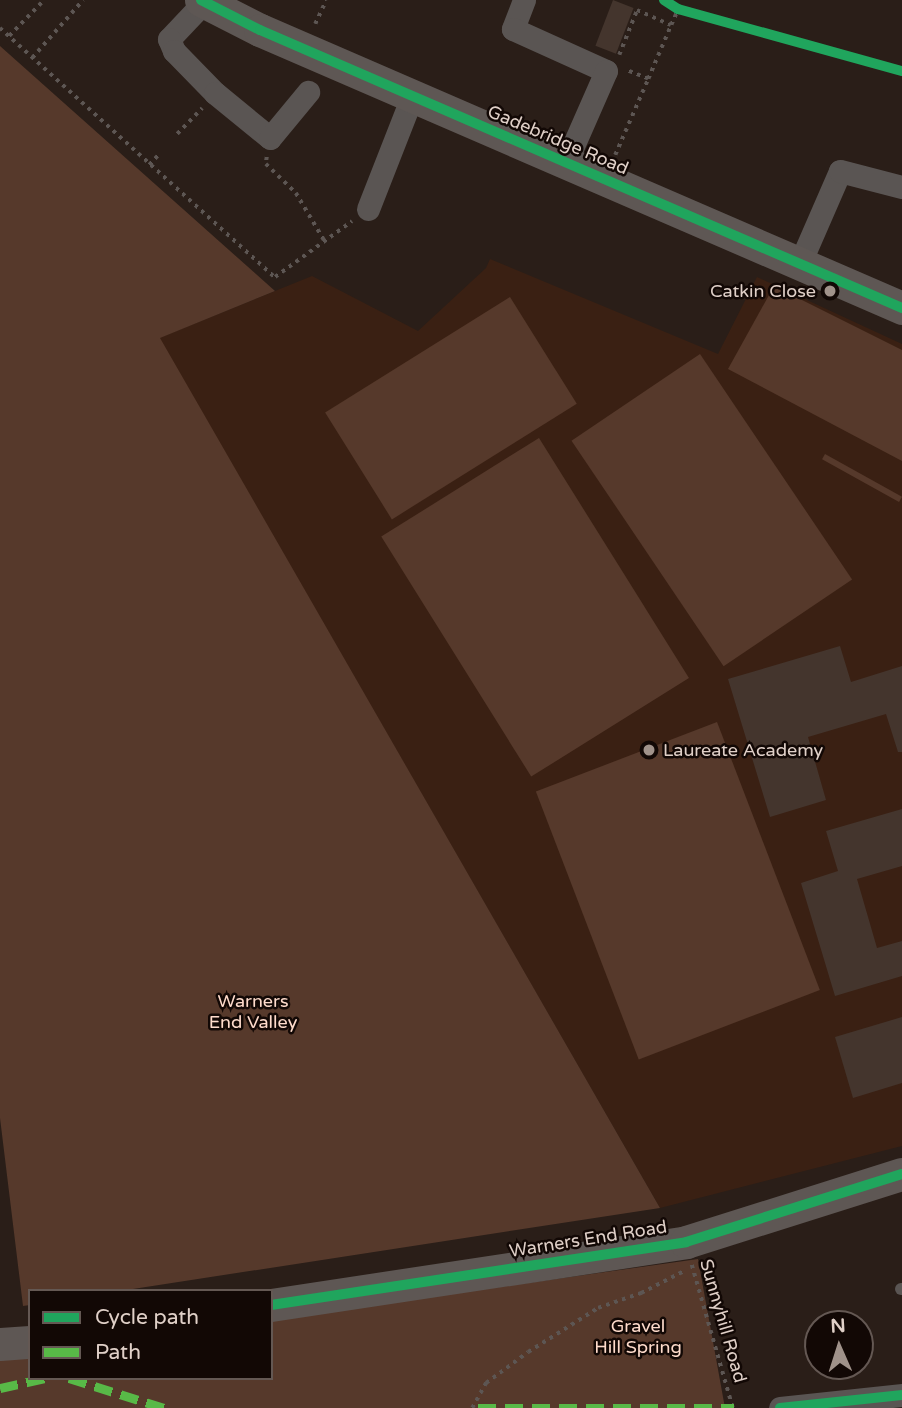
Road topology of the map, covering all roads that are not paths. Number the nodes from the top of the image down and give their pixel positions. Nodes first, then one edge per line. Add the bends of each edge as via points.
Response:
1 (524, 0) edge
2 (202, 1) edge
3 (308, 92) dead end
4 (412, 97) junction
5 (566, 162) junction
6 (902, 187) edge
7 (368, 209) road end
8 (800, 262) junction
9 (902, 308) edge
10 (902, 1174) edge
11 (273, 1305) edge
12 (28, 1342) edge
13 (0, 1344) edge
14 (902, 1395) edge
15 (780, 1408) edge

1 - 5 street via 513,29 615,69
2 - 3 street via 169,38 174,51 215,93 270,138
2 - 4 street, Gadebridge Road
4 - 5 street, Gadebridge Road
4 - 7 street
5 - 8 street, Gadebridge Road
6 - 8 street via 840,171
8 - 9 street, Gadebridge Road
10 - 11 street, Warners End Road via 689,1254
12 - 13 street
14 - 15 street

